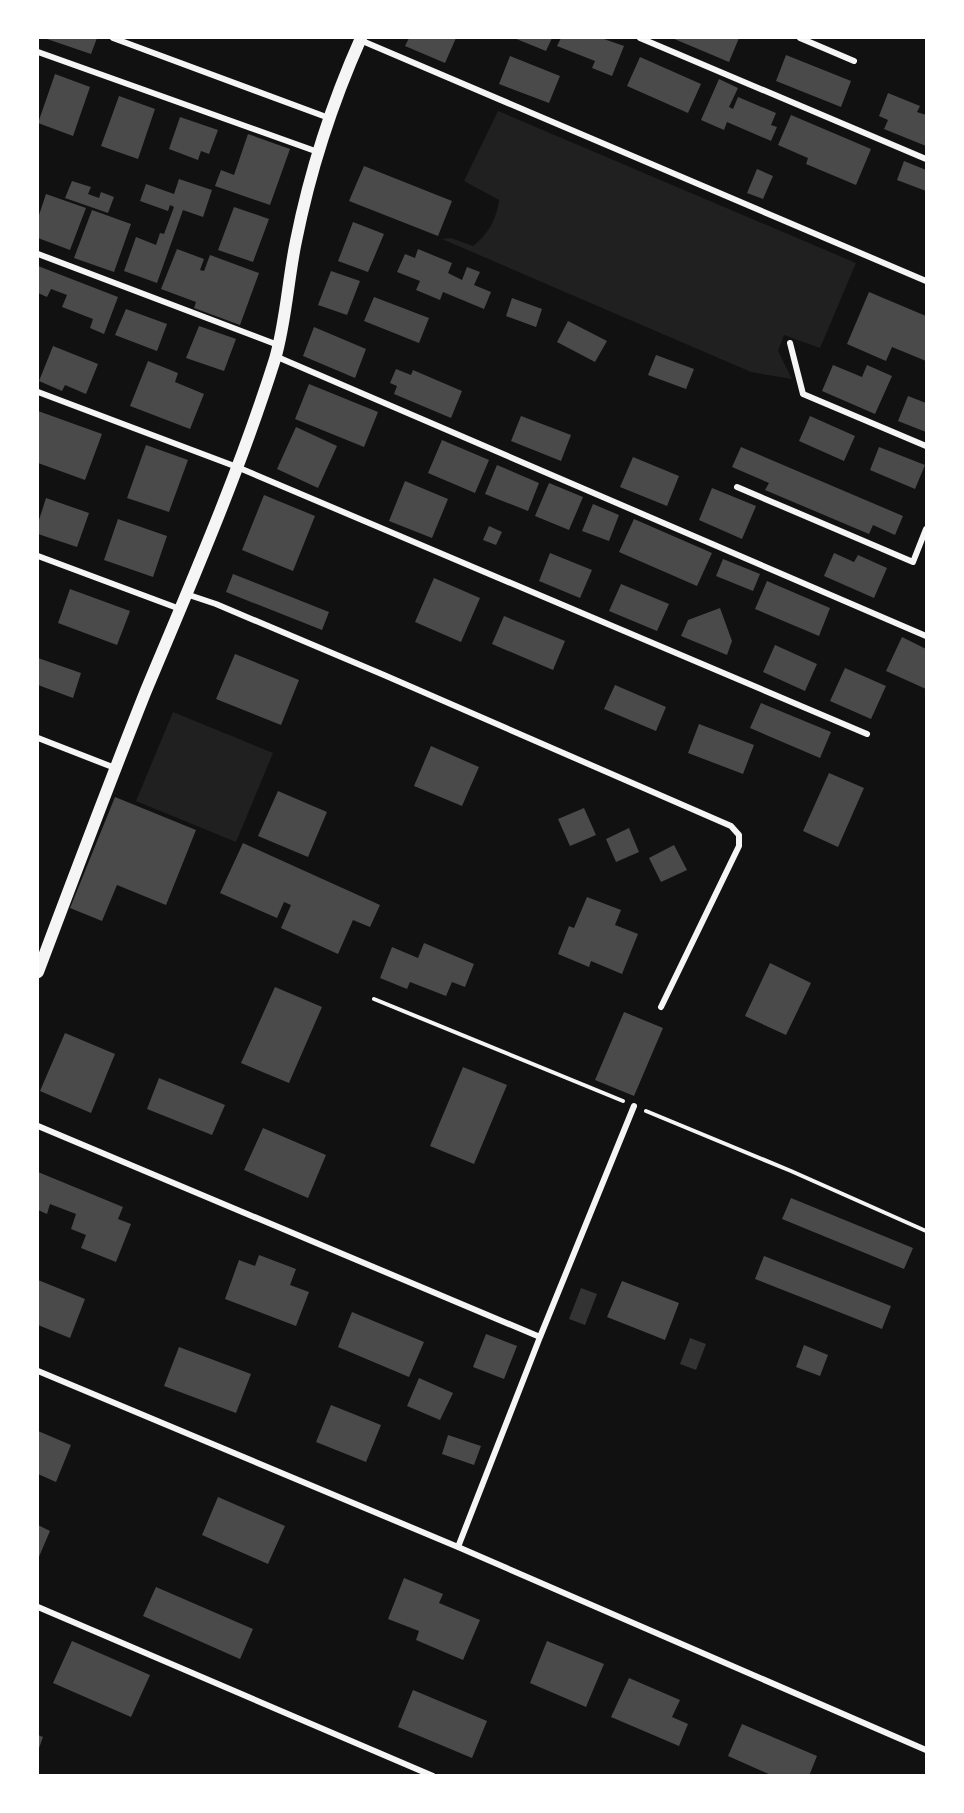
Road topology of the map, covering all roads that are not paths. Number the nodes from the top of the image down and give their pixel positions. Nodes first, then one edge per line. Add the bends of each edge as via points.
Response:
1 (113, 38) edge
2 (640, 38) edge
3 (800, 38) edge
4 (361, 39) edge
5 (38, 52) edge
6 (854, 61) dead end
7 (329, 118) junction
8 (318, 152) junction
9 (927, 159) edge
10 (38, 254) edge
11 (927, 281) edge
12 (790, 343) dead end
13 (277, 350) junction
14 (38, 392) edge
15 (927, 446) edge
16 (237, 467) junction
17 (737, 487) dead end
18 (927, 529) edge
19 (38, 556) edge
20 (186, 594) junction
21 (180, 609) junction
22 (927, 636) edge
23 (867, 734) dead end
24 (38, 738) edge
25 (115, 768) junction
26 (38, 972) edge
27 (661, 1007) dead end
28 (634, 1106) road end
29 (38, 1126) edge
30 (540, 1337) junction
31 (38, 1371) edge
32 (458, 1547) junction
33 (38, 1607) edge
34 (927, 1750) edge
35 (433, 1776) edge

1 - 7 street
2 - 9 street
3 - 6 street
4 - 7 main road
4 - 11 street
5 - 8 street
7 - 8 main road
8 - 13 main road via 302,211
10 - 13 street
12 - 15 street via 802,394
13 - 16 main road
13 - 22 street
14 - 16 street
16 - 20 main road
16 - 23 street
17 - 18 street via 913,562
19 - 21 street
20 - 21 main road
20 - 27 street via 374,670 731,826 739,835 740,846
21 - 25 main road
24 - 25 street
25 - 26 main road
28 - 30 street
29 - 30 street
30 - 32 street
31 - 32 street
32 - 34 street
33 - 35 street

